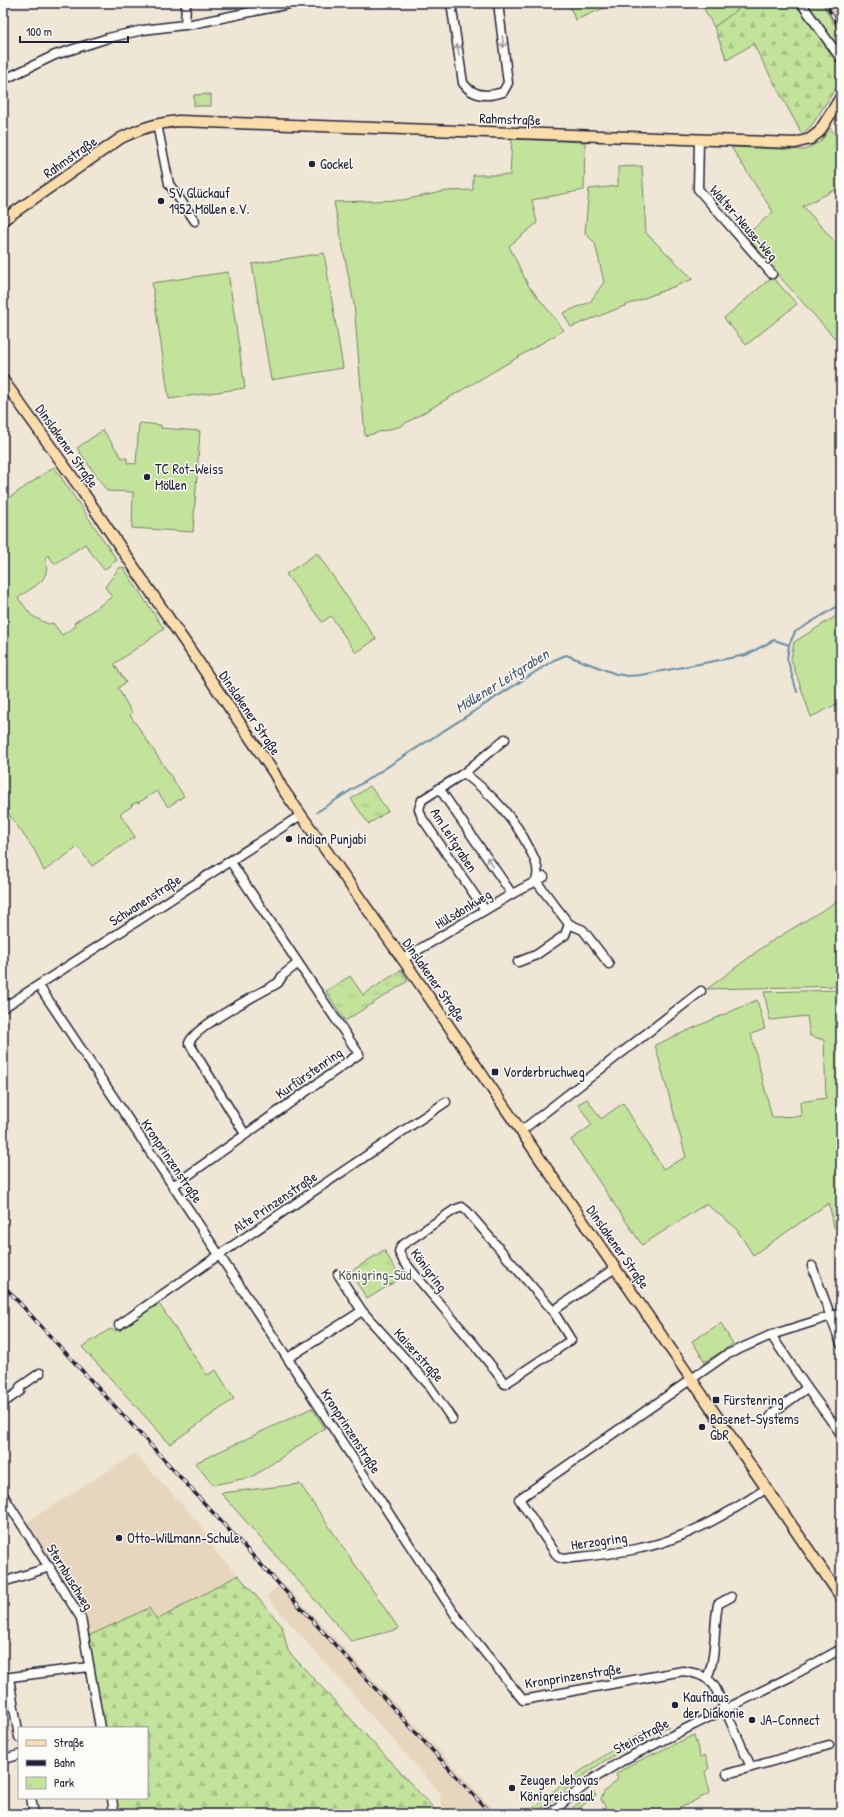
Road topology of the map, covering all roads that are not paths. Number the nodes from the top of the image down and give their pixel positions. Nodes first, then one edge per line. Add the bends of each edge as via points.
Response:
1 (186, 3) edge
2 (294, 3) edge
3 (451, 3) edge
4 (498, 3) edge
5 (801, 3) edge
6 (185, 25) junction
7 (841, 59) edge
8 (3, 80) edge
9 (841, 97) edge
10 (157, 124) junction
11 (699, 140) junction
12 (3, 220) edge
13 (195, 221) dead end
14 (772, 274) dead end
15 (3, 380) edge
16 (505, 740) dead end
17 (464, 774) junction
18 (440, 788) junction
19 (301, 814) junction
20 (230, 861) junction
21 (544, 877) dead end
22 (536, 881) junction
23 (512, 894) junction
24 (485, 910) junction
25 (569, 924) junction
26 (403, 960) junction
27 (518, 962) dead end
28 (298, 964) junction
29 (609, 964) dead end
30 (38, 986) junction
31 (701, 991) dead end
32 (3, 1008) edge
33 (446, 1102) dead end
34 (521, 1131) junction
35 (245, 1134) junction
36 (172, 1186) junction
37 (219, 1255) junction
38 (812, 1266) dead end
39 (615, 1268) junction
40 (338, 1274) dead end
41 (362, 1311) junction
42 (553, 1311) junction
43 (841, 1313) edge
44 (830, 1316) junction
45 (119, 1325) dead end
46 (771, 1335) junction
47 (841, 1344) edge
48 (288, 1358) junction
49 (40, 1373) dead end
50 (692, 1379) junction
51 (807, 1388) junction
52 (3, 1403) edge
53 (452, 1419) dead end
54 (769, 1419) dead end
55 (841, 1434) edge
56 (767, 1488) junction
57 (4, 1497) edge
58 (50, 1567) junction
59 (3, 1582) edge
60 (731, 1597) dead end
61 (841, 1597) edge
62 (840, 1648) edge
63 (89, 1667) junction
64 (6, 1678) edge
65 (707, 1678) junction
66 (726, 1709) junction
67 (100, 1727) edge
68 (18, 1732) edge
69 (829, 1745) dead end
70 (18, 1755) edge
71 (3, 1759) edge
72 (751, 1767) junction
73 (727, 1774) dead end
74 (31, 1799) edge
75 (112, 1799) edge
76 (34, 1814) edge
77 (114, 1814) edge
78 (549, 1814) edge

1 - 6 street
2 - 6 street
4 -> 3 street via 508,83 503,92 494,95 479,95 468,90 463,83
5 - 7 street
6 - 8 street via 144,30 88,43 55,55
9 - 11 main road, Rahmstraße via 819,132 810,139 795,143
10 - 11 main road, Rahmstraße via 179,121
10 - 12 main road, Rahmstraße via 121,138
10 - 13 street via 169,184
11 - 14 street, Walter-Neuse-Weg via 698,189
15 - 19 main road, Dinslakener Straße via 78,485
16 - 17 street, Am Leitgraben
17 - 18 street, Am Leitgraben
17 - 22 street via 486,790 505,809 522,833 537,866 539,873
23 -> 18 street, Am Leitgraben
18 - 24 street, Am Leitgraben via 422,800 419,809 422,818
19 - 20 street, Schwanenstraße
19 - 26 main road, Dinslakener Straße
20 - 28 street, Kurfürstenring
20 - 30 street, Schwanenstraße
21 - 22 street, Hülsdonkweg
22 - 23 street, Hülsdonkweg
22 - 25 street
23 - 24 street, Hülsdonkweg
24 - 26 street, Hülsdonkweg
25 - 27 street via 565,935 536,955
25 - 29 street via 583,930
26 - 34 main road, Dinslakener Straße
28 - 35 street via 282,976 278,983 196,1032 189,1043
28 - 35 street, Kurfürstenring via 358,1054
30 - 32 street, Schwanenstraße
30 - 36 street, Kronprinzenstraße
31 - 34 street
33 - 37 street, Alte Prinzenstraße
34 - 39 main road, Dinslakener Straße
35 - 36 street, Kurfürstenring
36 - 37 street, Kronprinzenstraße
37 - 45 street, Alte Prinzenstraße
37 - 48 street, Kronprinzenstraße
38 - 44 street
39 - 42 street
39 - 50 main road, Dinslakener Straße
40 - 41 street, Kaiserstraße
41 - 48 street
41 - 53 street, Kaiserstraße via 428,1384
42 - 42 street, Königring via 571,1340 505,1384 406,1264 400,1252 401,1246 454,1210 462,1208
43 - 44 street
44 - 46 street
44 - 47 street
46 - 50 street via 726,1355
46 - 51 street
48 - 65 street, Kronprinzenstraße via 462,1624 522,1700 683,1671 698,1673
49 - 52 street
50 - 56 main road, Dinslakener Straße
50 - 56 street, Herzogring via 518,1498 558,1557 563,1559 642,1548 711,1521
51 - 54 street via 775,1411
51 - 55 street
56 - 61 main road, Dinslakener Straße
57 - 58 street, Sternbuschweg
58 - 59 street
58 - 63 street, Sternbuschweg via 81,1618
60 - 65 street via 718,1604 712,1666
62 - 66 street, Steinstraße
63 - 64 street
63 - 67 street, Sternbuschweg
64 - 68 street
65 - 66 street via 714,1685
66 - 72 street
66 - 78 street, Steinstraße via 648,1746 615,1765
69 - 72 street
70 - 71 street
72 - 73 street
74 - 76 street
75 - 77 street

